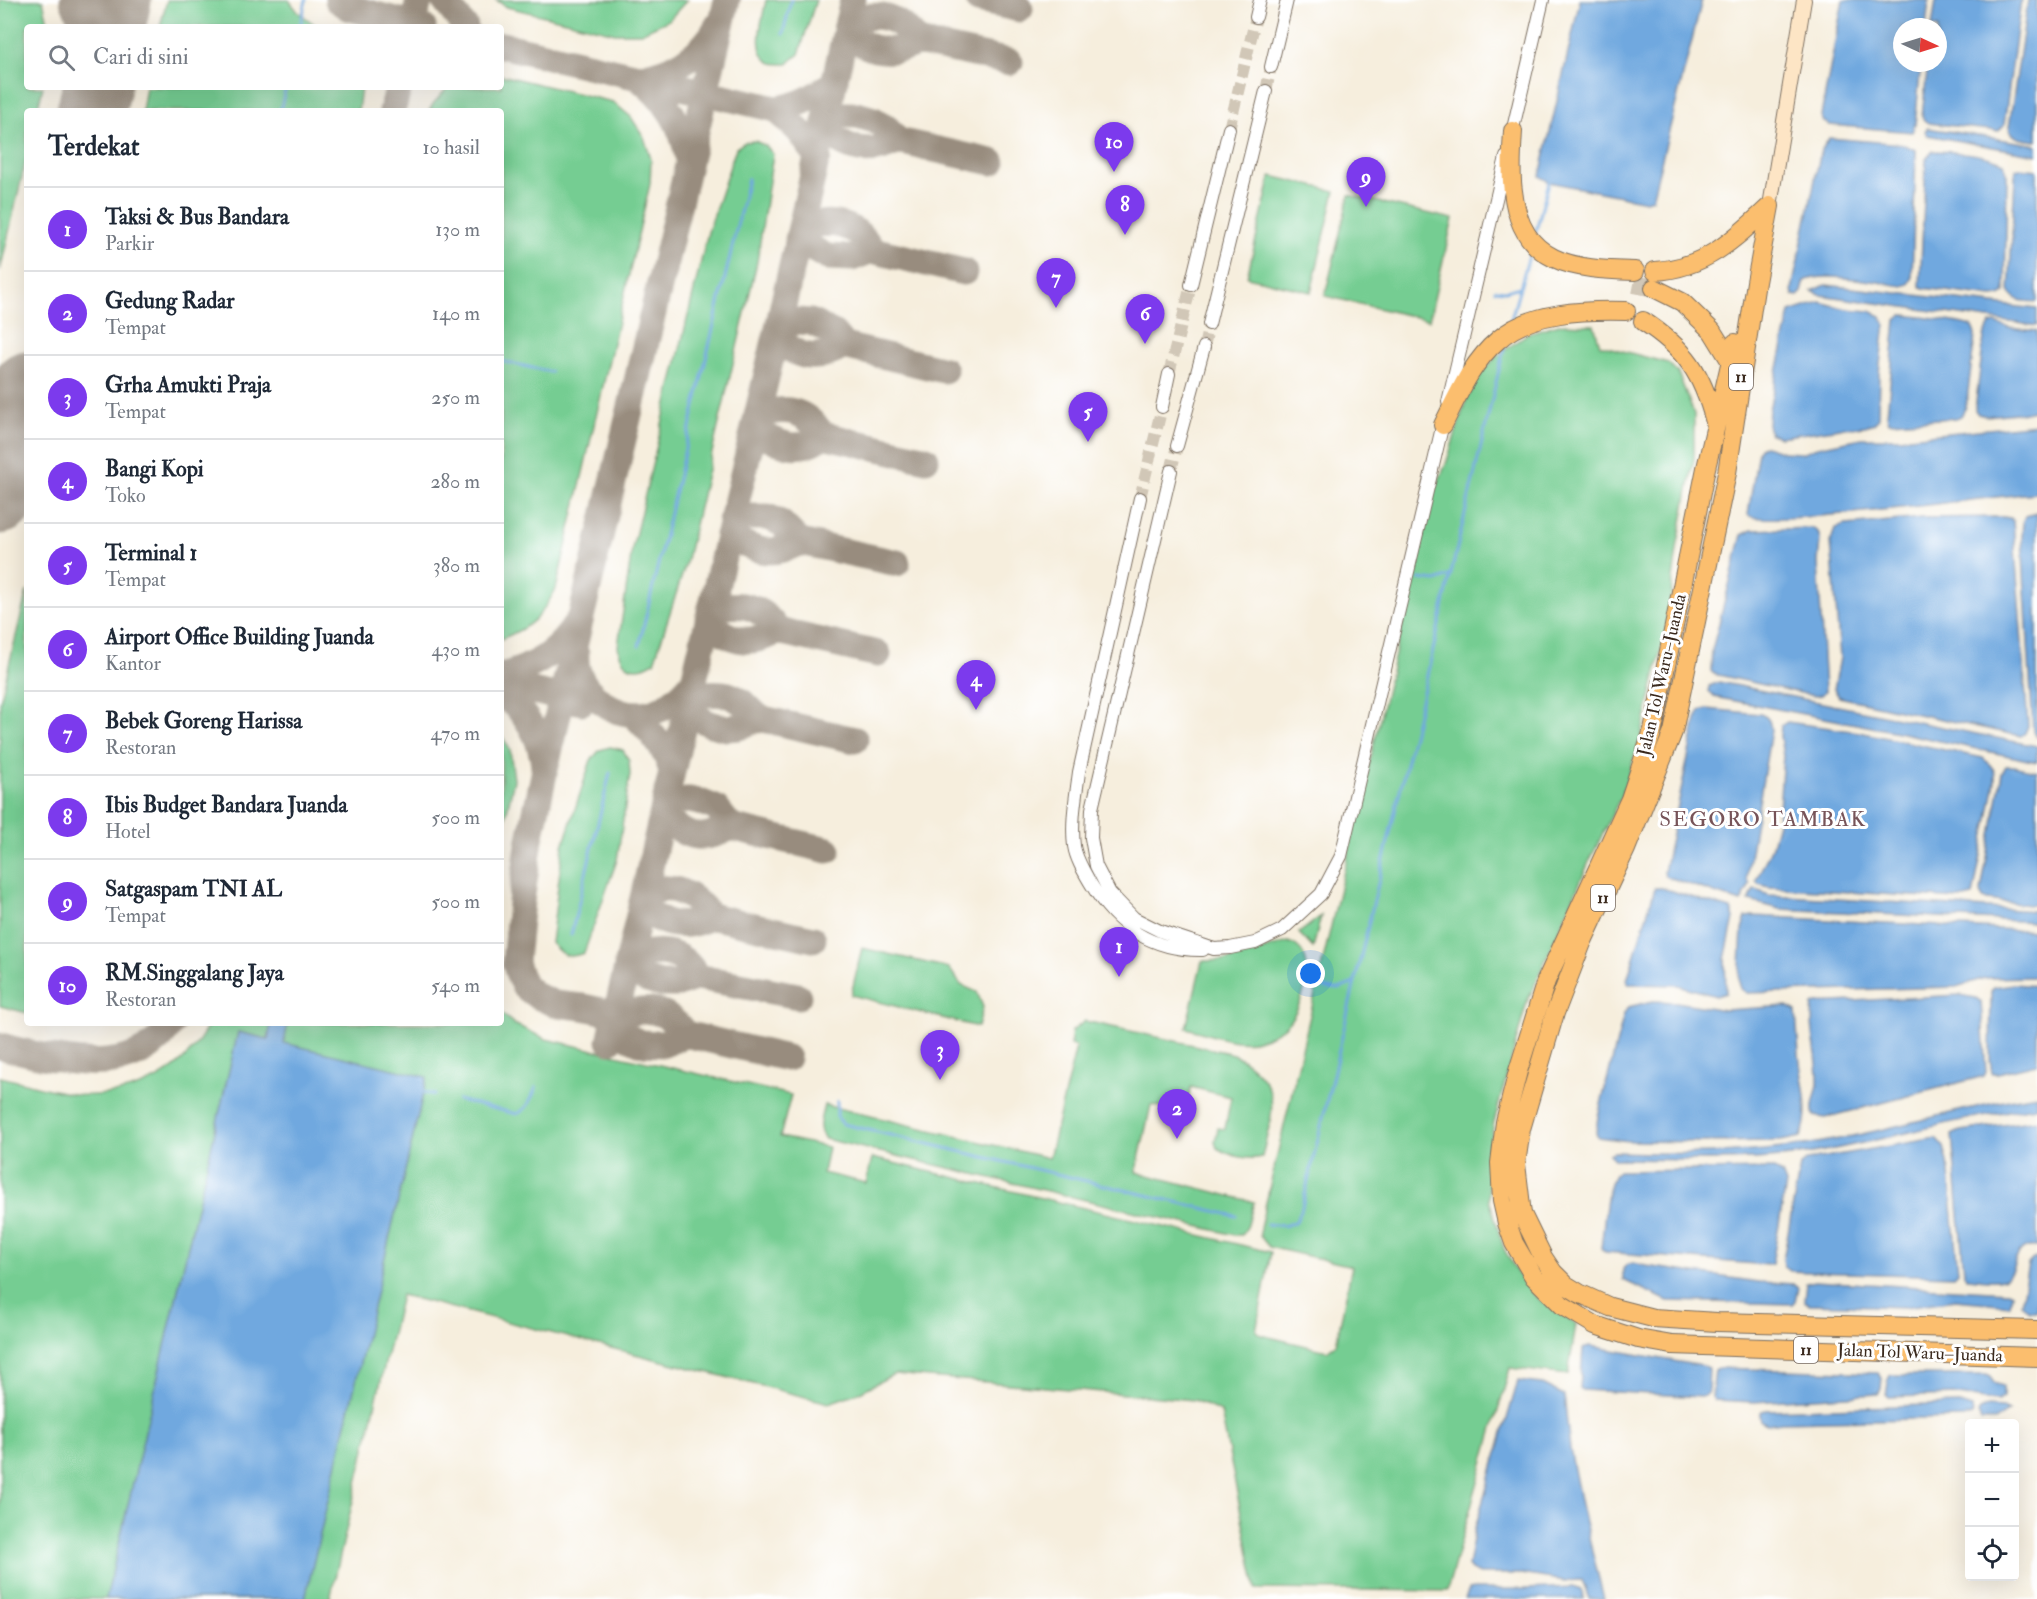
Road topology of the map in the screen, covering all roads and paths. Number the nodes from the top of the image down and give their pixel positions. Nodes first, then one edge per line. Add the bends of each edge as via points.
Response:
1 (1260, 0) edge
2 (1287, 0) edge
3 (1543, 0) edge
4 (1804, 0) edge
5 (1256, 17) tunnel mouth
6 (1271, 67) tunnel mouth
7 (1266, 92) tunnel mouth
8 (1229, 129) tunnel mouth
9 (1512, 131) junction
10 (1770, 206) junction
11 (1635, 277) tunnel mouth
12 (1756, 282) junction
13 (1191, 285) tunnel mouth
14 (1626, 311) dead end
15 (1643, 321) dead end
16 (1209, 324) tunnel mouth
17 (1204, 347) tunnel mouth
18 (1732, 360) junction
19 (1169, 374) tunnel mouth
20 (1740, 384) junction
21 (1162, 407) tunnel mouth
22 (1716, 424) junction
23 (1443, 425) junction
24 (1177, 446) tunnel mouth
25 (1171, 471) tunnel mouth
26 (1140, 498) tunnel mouth
27 (1108, 738) junction
28 (1079, 772) junction
29 (1214, 949) junction
30 (2037, 1330) edge
31 (2037, 1357) edge

1 - 5 street
2 - 6 street
3 - 9 street
4 - 10 main road
7 - 16 street
8 - 13 street
9 - 11 highway via 1512,189 1518,218 1540,251 1556,260
9 - 23 street
10 - 12 highway, Jalan Tol Waru–Juanda / 11
10 - 18 highway via 1723,248 1654,280 1712,332
12 - 18 highway, Jalan Tol Waru–Juanda / 11 via 1740,318
12 - 20 highway, Jalan Tol Waru–Juanda / 11
14 - 23 highway via 1582,311 1518,326 1498,339 1466,381
15 - 22 highway via 1681,350 1700,376
17 - 24 street
18 - 20 highway
18 - 22 highway, Jalan Tol Waru–Juanda / 11
19 - 21 street
20 - 30 highway, Jalan Tol Waru–Juanda / 11 via 1727,473 1673,732 1555,1013 1521,1129 1516,1164 1519,1196 1529,1230 1542,1257 1566,1285 1610,1307 1653,1318
22 - 31 highway, Jalan Tol Waru–Juanda / 11 via 1653,730 1630,799 1546,981 1505,1122 1500,1182 1514,1244 1534,1277 1562,1305 1595,1325 1638,1339 1672,1345
23 - 29 street via 1341,856 1321,894 1282,930 1255,943
25 - 27 street
26 - 28 street
27 - 28 street
27 - 29 street via 1092,809 1091,838 1096,866 1110,893 1134,918
28 - 29 street via 1073,814 1074,847 1101,901 1126,927 1155,943 1185,950

